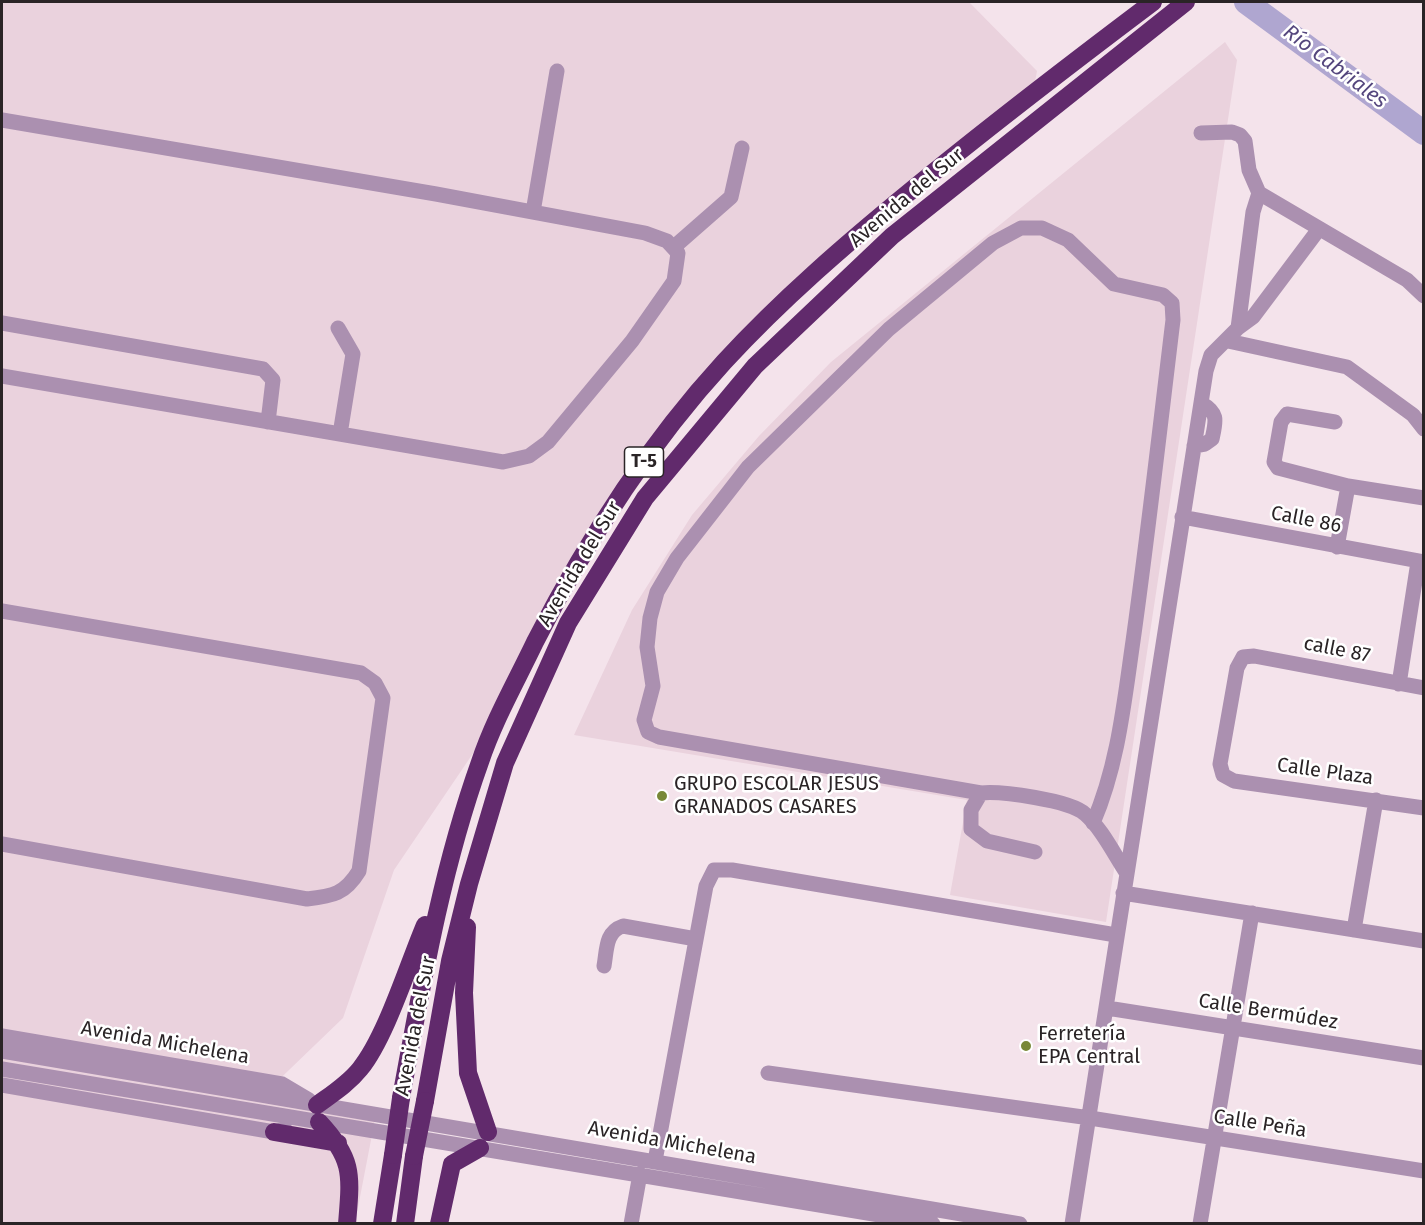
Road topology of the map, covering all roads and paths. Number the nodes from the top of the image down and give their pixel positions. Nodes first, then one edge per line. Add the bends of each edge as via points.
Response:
1 (1153, 2) edge
2 (1181, 5) edge
3 (557, 71) dead end
4 (2, 120) edge
5 (1201, 133) dead end
6 (742, 148) dead end
7 (1259, 193) junction
8 (533, 212) junction
9 (1319, 229) junction
10 (674, 247) junction
11 (1424, 296) edge
12 (2, 323) edge
13 (338, 328) dead end
14 (1238, 328) junction
15 (1228, 341) junction
16 (2, 376) edge
17 (268, 422) junction
18 (1335, 422) dead end
19 (1424, 429) edge
20 (340, 434) junction
21 (1348, 486) junction
22 (1424, 498) edge
23 (1182, 517) junction
24 (1337, 547) junction
25 (1421, 562) edge
26 (2, 611) edge
27 (1399, 684) junction
28 (1424, 688) edge
29 (1223, 775) joint
30 (981, 793) junction
31 (1376, 800) junction
32 (1424, 808) edge
33 (1093, 823) junction
34 (2, 844) edge
35 (1035, 852) dead end
36 (1126, 872) junction
37 (445, 876) junction
38 (469, 884) junction
39 (1123, 893) junction
40 (1252, 913) junction
41 (1354, 930) junction
42 (1116, 935) junction
43 (696, 939) junction
44 (1424, 941) edge
45 (604, 966) dead end
46 (1107, 1008) junction
47 (1234, 1028) junction
48 (2, 1036) edge
49 (2, 1051) edge
50 (1424, 1058) edge
51 (2, 1069) edge
52 (768, 1073) dead end
53 (2, 1085) edge
54 (318, 1113) junction
55 (1090, 1118) junction
56 (274, 1132) junction
57 (1215, 1138) junction
58 (484, 1140) junction
59 (338, 1143) junction
60 (655, 1161) junction
61 (1424, 1172) edge
62 (640, 1174) junction
63 (347, 1224) edge
64 (382, 1224) edge
65 (405, 1224) edge
66 (439, 1224) edge
67 (631, 1224) edge
68 (933, 1224) edge
69 (1020, 1224) edge
70 (1072, 1224) edge
71 (1200, 1224) edge

1 - 37 highway, Avenida del Sur / T-5 via 977,136 806,279 724,362 677,418 587,546 550,613 480,761
2 - 38 highway, Avenida del Sur / T-5 via 892,236 755,366 645,498 568,623 505,763
3 - 8 street
4 - 8 street
5 - 7 street via 1240,135
6 - 10 street via 731,197
7 - 9 street
7 - 14 street via 1253,212
8 - 10 street via 645,233
9 - 11 street via 1407,280
9 - 14 street via 1253,317
10 - 20 street via 678,253 674,281 624,350 548,442 529,456 503,462
12 - 17 street via 263,369 273,380
13 - 20 street via 353,354
14 - 15 street
15 - 19 street via 1347,367 1413,415
15 - 23 street via 1210,355
16 - 17 street
17 - 20 street
18 - 21 street via 1287,414 1281,422 1274,462 1278,468
21 - 22 street
21 - 24 street
23 - 24 street, Calle 86
23 - 36 street
24 - 25 street, Calle 86
25 - 27 street
26 - 34 street via 361,673 375,683 383,698 359,871 350,886 330,896 307,899
27 - 28 street, calle 87
27 - 29 street, calle 87 via 1243,657 1237,668 1220,764
29 - 31 street, Calle Plaza via 1234,781
30 - 33 street via 1065,805 1084,813
30 - 33 street via 648,732 644,720 653,686 647,647 650,618 657,592 677,558 748,467 889,329 985,250 1021,228 1042,228 1068,240 1114,284 1163,295 1172,303 1150,524 1121,720 1114,765
30 - 35 street via 971,810 971,829 987,841
31 - 32 street, Calle Plaza
31 - 41 street
33 - 36 street
36 - 39 street
37 - 54 highway via 375,1046 361,1069
37 - 64 highway, Avenida del Sur / T-5, bridge via 401,1098
38 - 58 highway via 464,993 468,1073
38 - 65 highway, Avenida del Sur / T-5, bridge via 450,961
39 - 40 street
39 - 42 street
40 - 41 street
40 - 47 street
41 - 44 street
42 - 43 street via 714,870 706,886
42 - 46 street
43 - 45 street via 623,926 615,928 609,937
43 - 60 street
46 - 47 street, Calle Bermúdez
46 - 55 street
47 - 50 street, Calle Bermúdez
47 - 57 street
48 - 54 street, Avenida Michelena via 282,1084
49 - 54 street, Avenida Michelena
51 - 54 street, Avenida Michelena
52 - 55 street, Calle Peña
53 - 56 street
54 - 56 street, Avenida Michelena
54 - 58 street, Avenida Michelena
54 - 59 highway
55 - 57 street, Calle Peña
55 - 70 street
56 - 59 highway
57 - 61 street, Calle Peña
57 - 71 street
58 - 60 street, Avenida Michelena
58 - 62 street, Avenida Michelena
58 - 66 highway via 452,1164
59 - 63 highway via 351,1177
60 - 69 street, Avenida Michelena
62 - 67 street
62 - 68 street, Avenida Michelena

